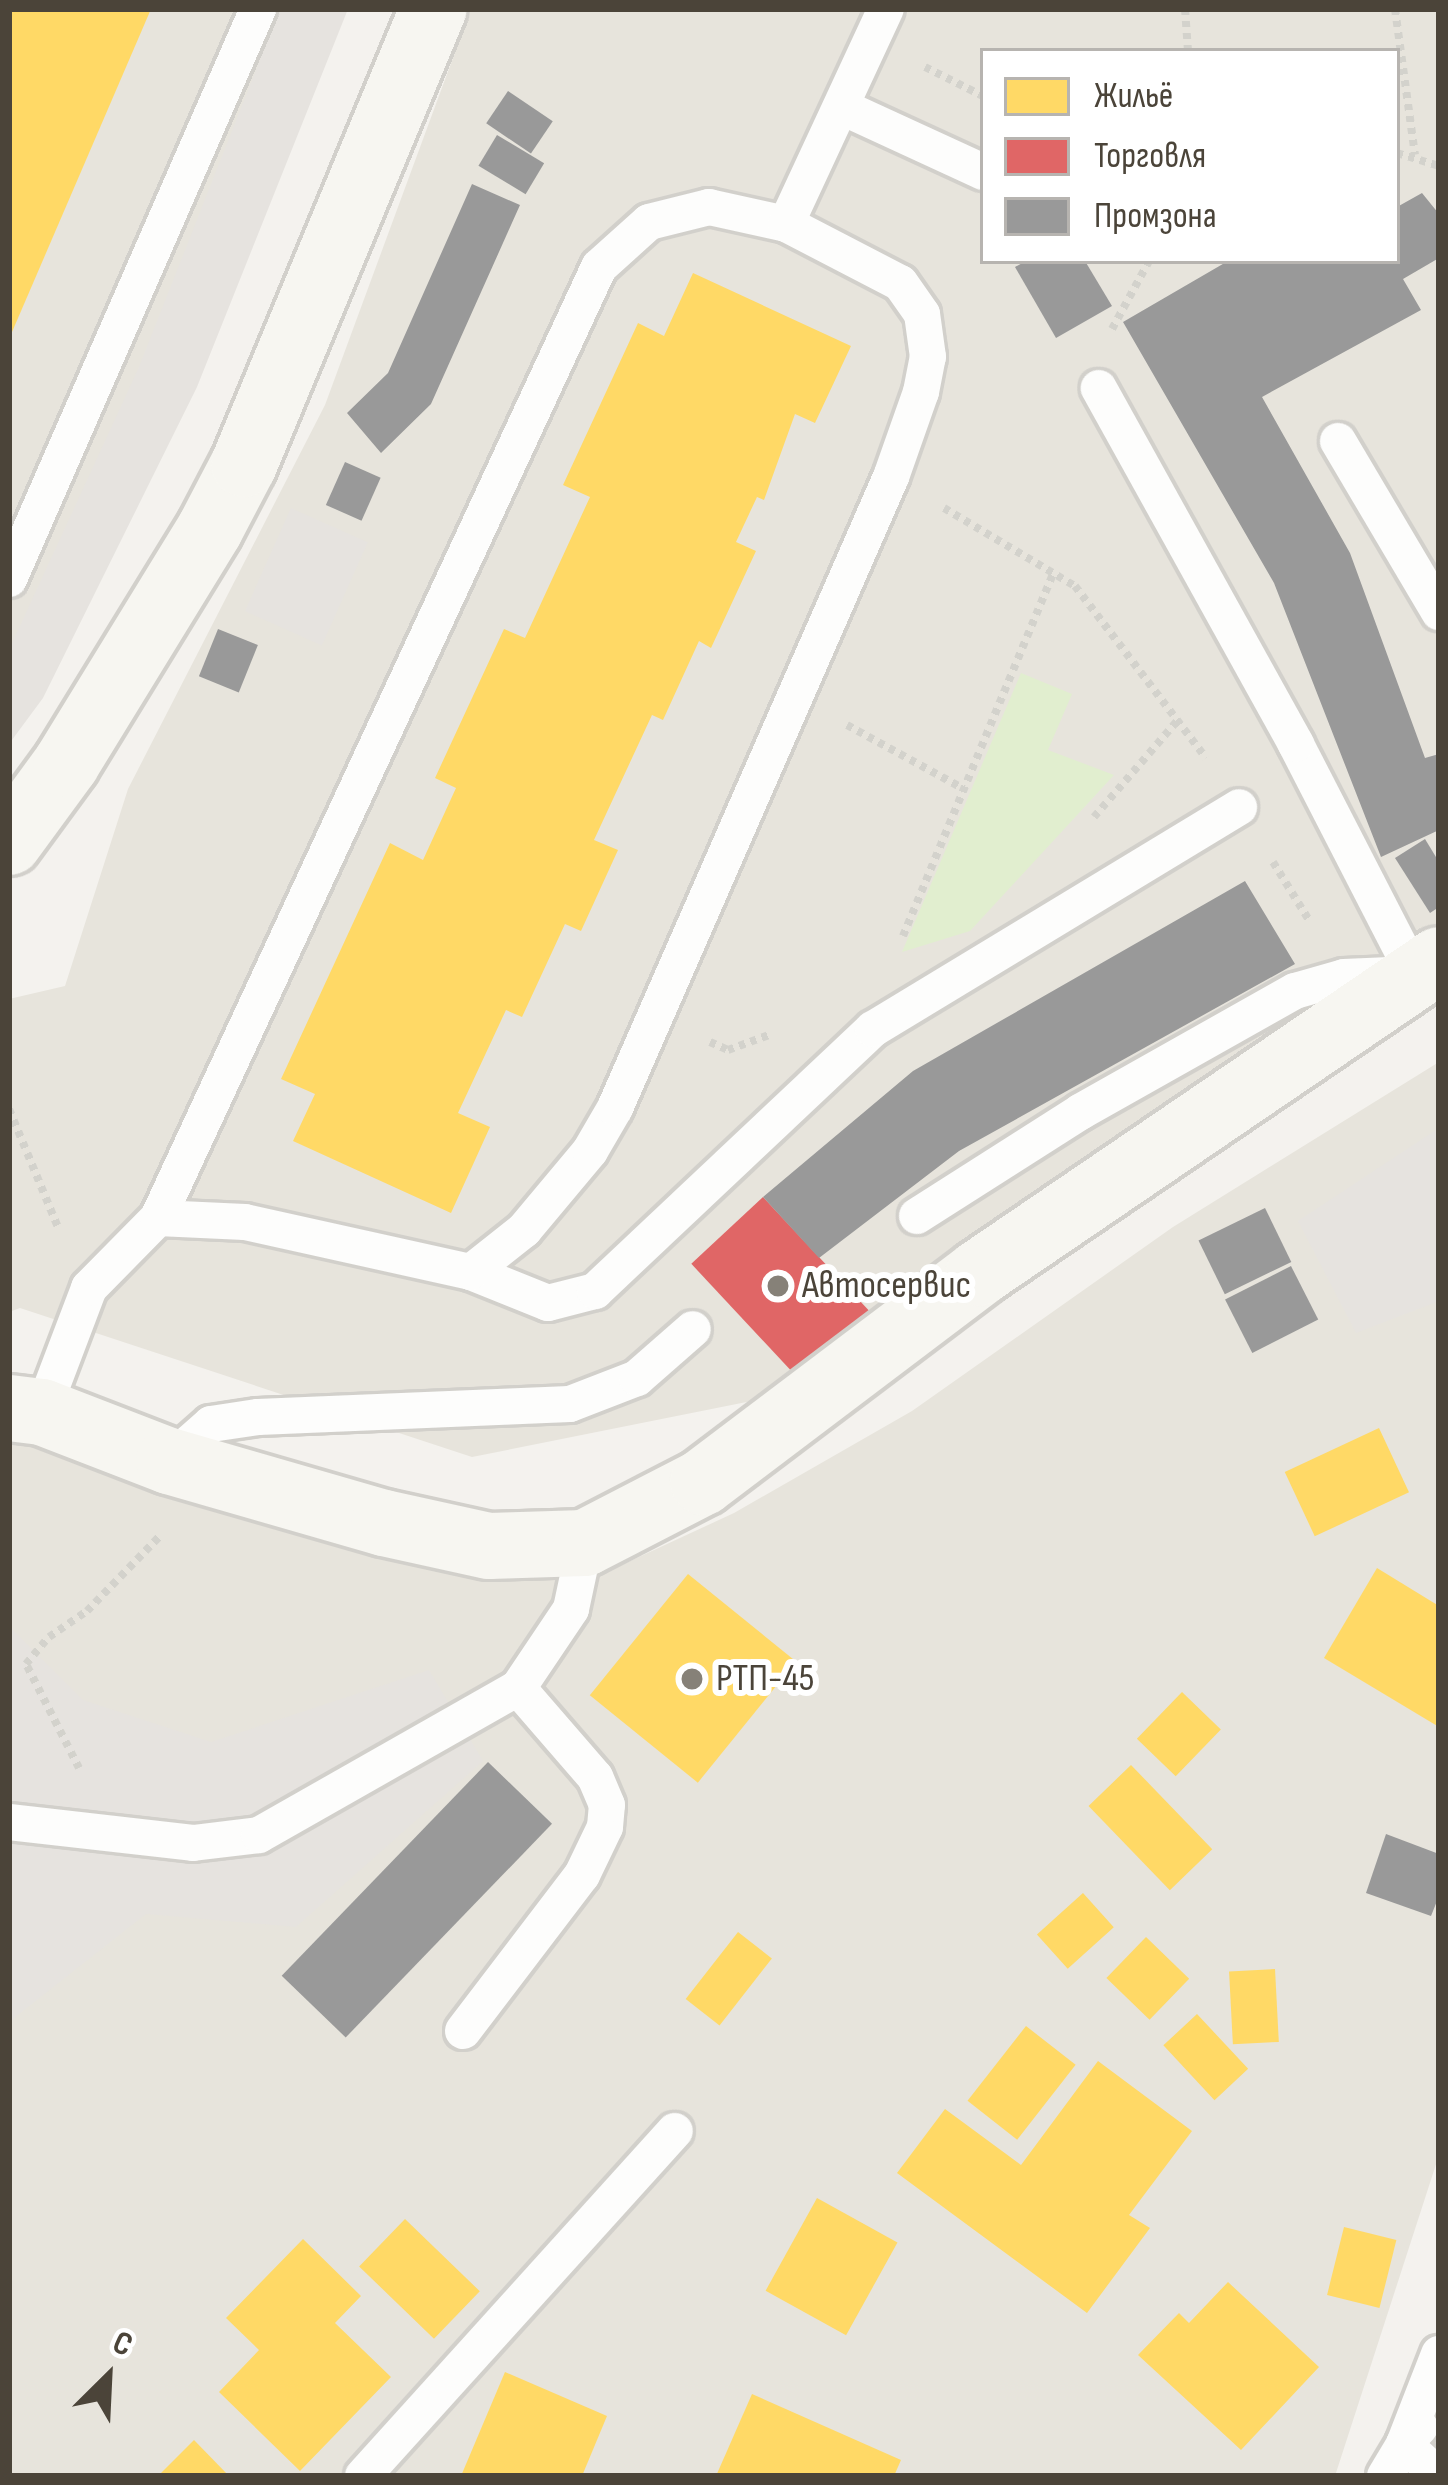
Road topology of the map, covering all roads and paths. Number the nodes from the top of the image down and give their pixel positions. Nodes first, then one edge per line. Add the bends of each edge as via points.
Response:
1 (258, 9) edge
2 (433, 9) edge
3 (886, 9) edge
4 (1186, 9) edge
5 (1395, 9) edge
6 (1188, 48) edge
7 (842, 107) junction
8 (1400, 153) edge
9 (1415, 155) junction
10 (1439, 166) edge
11 (980, 171) edge
12 (786, 224) junction
13 (1099, 388) dead end
14 (1338, 440) dead end
15 (891, 477) junction
16 (1054, 572) junction
17 (9, 579) edge
18 (1439, 612) edge
19 (793, 695) junction
20 (1179, 718) dead end
21 (964, 789) junction
22 (1239, 808) joint
23 (9, 842) edge
24 (898, 950) dead end
25 (1426, 967) edge
26 (1344, 977) junction
27 (655, 1018) junction
28 (774, 1033) dead end
29 (9, 1109) edge
30 (916, 1216) dead end
31 (158, 1218) junction
32 (62, 1238) dead end
33 (471, 1272) junction
34 (693, 1328) dead end
35 (26, 1410) edge
36 (188, 1467) junction
37 (585, 1543) junction
38 (518, 1688) junction
39 (9, 1822) edge
40 (57, 1827) junction
41 (463, 2031) dead end
42 (675, 2132) dead end
43 (1439, 2354) edge
44 (1439, 2407) edge
45 (1404, 2444) junction
46 (363, 2476) edge
47 (1385, 2476) edge
48 (1439, 2476) edge

1 - 17 lane
2 - 23 main road via 244,464 66,764
3 - 7 lane
4 - 6 path
5 - 9 path
7 - 11 lane
7 - 12 lane
8 - 9 path
9 - 10 path
12 - 15 lane via 900,283 922,314 928,358
12 - 31 lane via 709,207 649,222 599,266
13 - 25 lane
14 - 18 lane
15 - 16 path
15 - 19 lane
16 - 20 path via 1096,609
16 - 21 path
19 - 21 path
19 - 27 lane
21 - 24 path
22 - 26 path
22 - 33 lane via 873,1029 595,1291 548,1303
25 - 26 lane
25 - 37 main road via 980,1273 703,1482
26 - 30 lane via 1256,1012
27 - 28 path via 728,1050
27 - 33 lane via 590,1151 524,1230
29 - 32 path
31 - 33 lane via 245,1222
31 - 35 lane via 89,1288
34 - 36 lane via 638,1378 570,1404 234,1420 211,1424
35 - 36 main road
36 - 37 main road via 489,1546
36 - 40 path via 150,1550 26,1664 80,1765
37 - 38 lane via 571,1609
38 - 40 lane via 259,1835 193,1843
38 - 41 lane via 595,1777 607,1805 604,1827 582,1875
39 - 40 lane
42 - 46 lane
43 - 45 lane
44 - 45 lane
45 - 47 lane
45 - 48 lane

